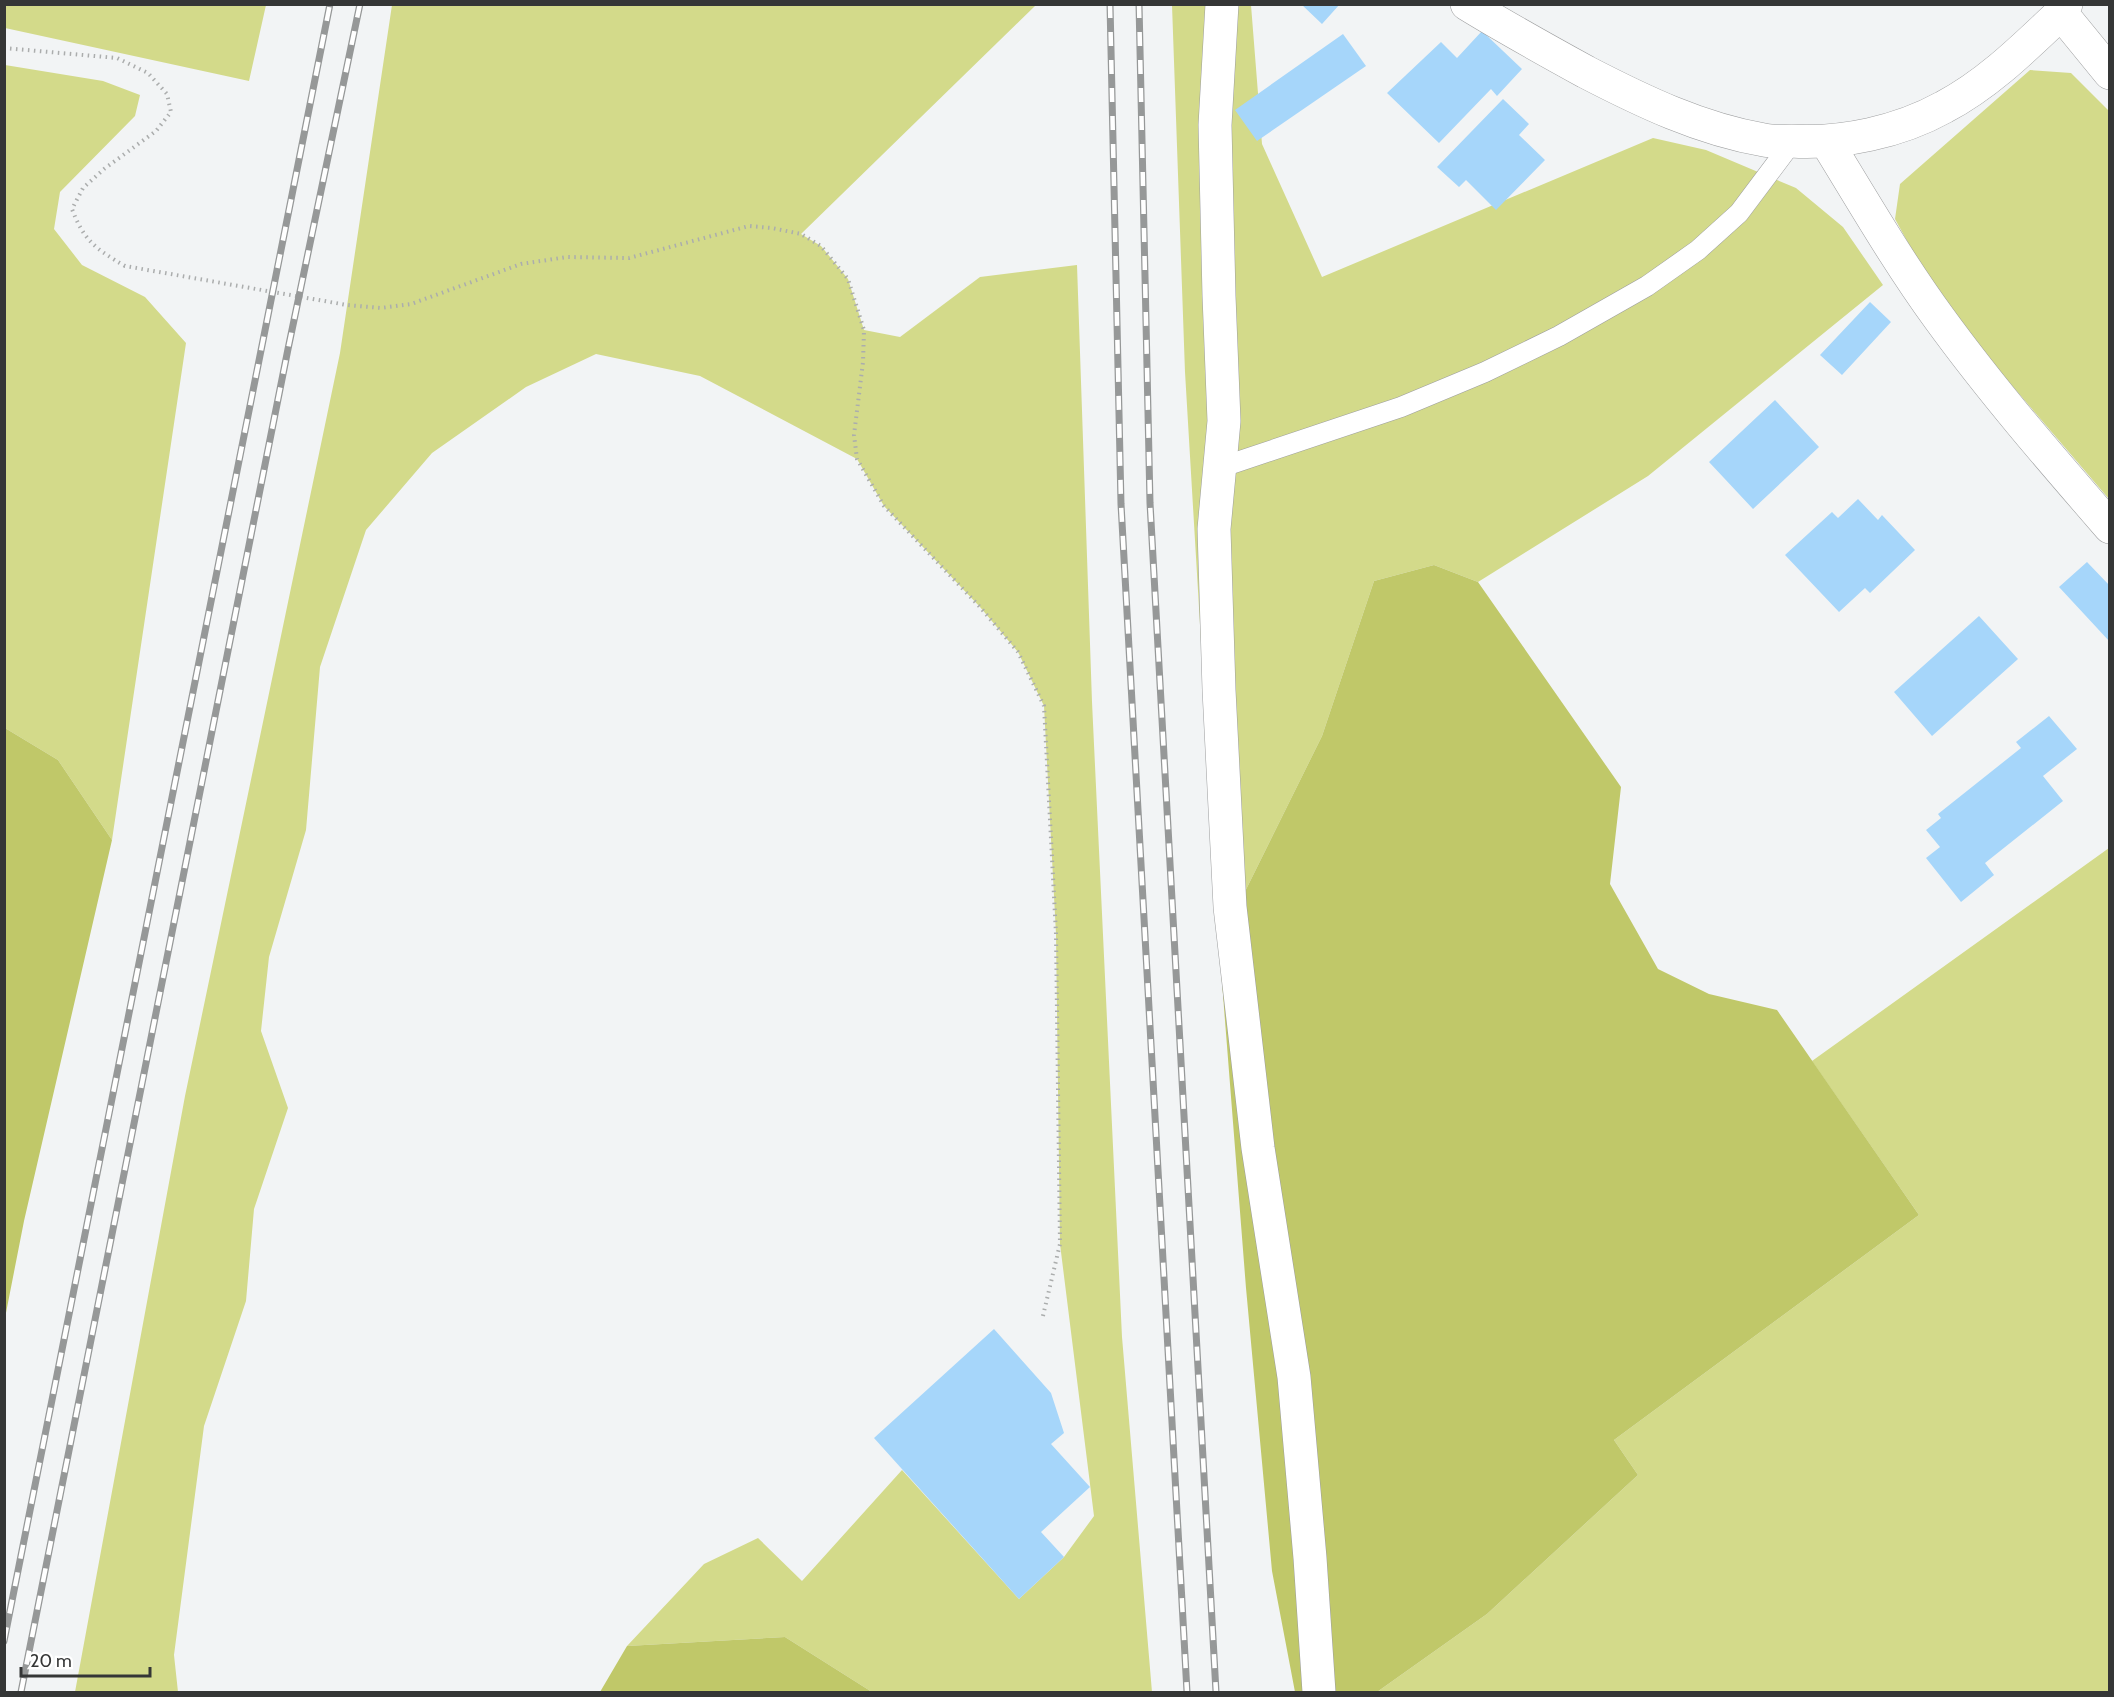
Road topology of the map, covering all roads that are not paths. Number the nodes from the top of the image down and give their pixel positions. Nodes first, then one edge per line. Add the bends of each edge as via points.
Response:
1 (1222, 4) edge
2 (1467, 4) edge
3 (2063, 9) edge
4 (2109, 73) edge
5 (1793, 141) junction
6 (1826, 141) junction
7 (1219, 468) junction
8 (2109, 527) edge
9 (1319, 1692) edge

1 - 7 street via 1215,125 1224,421
2 - 5 street via 1644,102 1715,128 1765,141
3 - 4 street
3 - 6 street via 2012,59 1944,108 1889,130
5 - 6 street
5 - 7 lane via 1739,213 1698,250 1647,286 1559,336 1464,381 1401,407
6 - 8 street via 1939,318
7 - 9 street via 1214,529 1230,907 1258,1148 1294,1377

